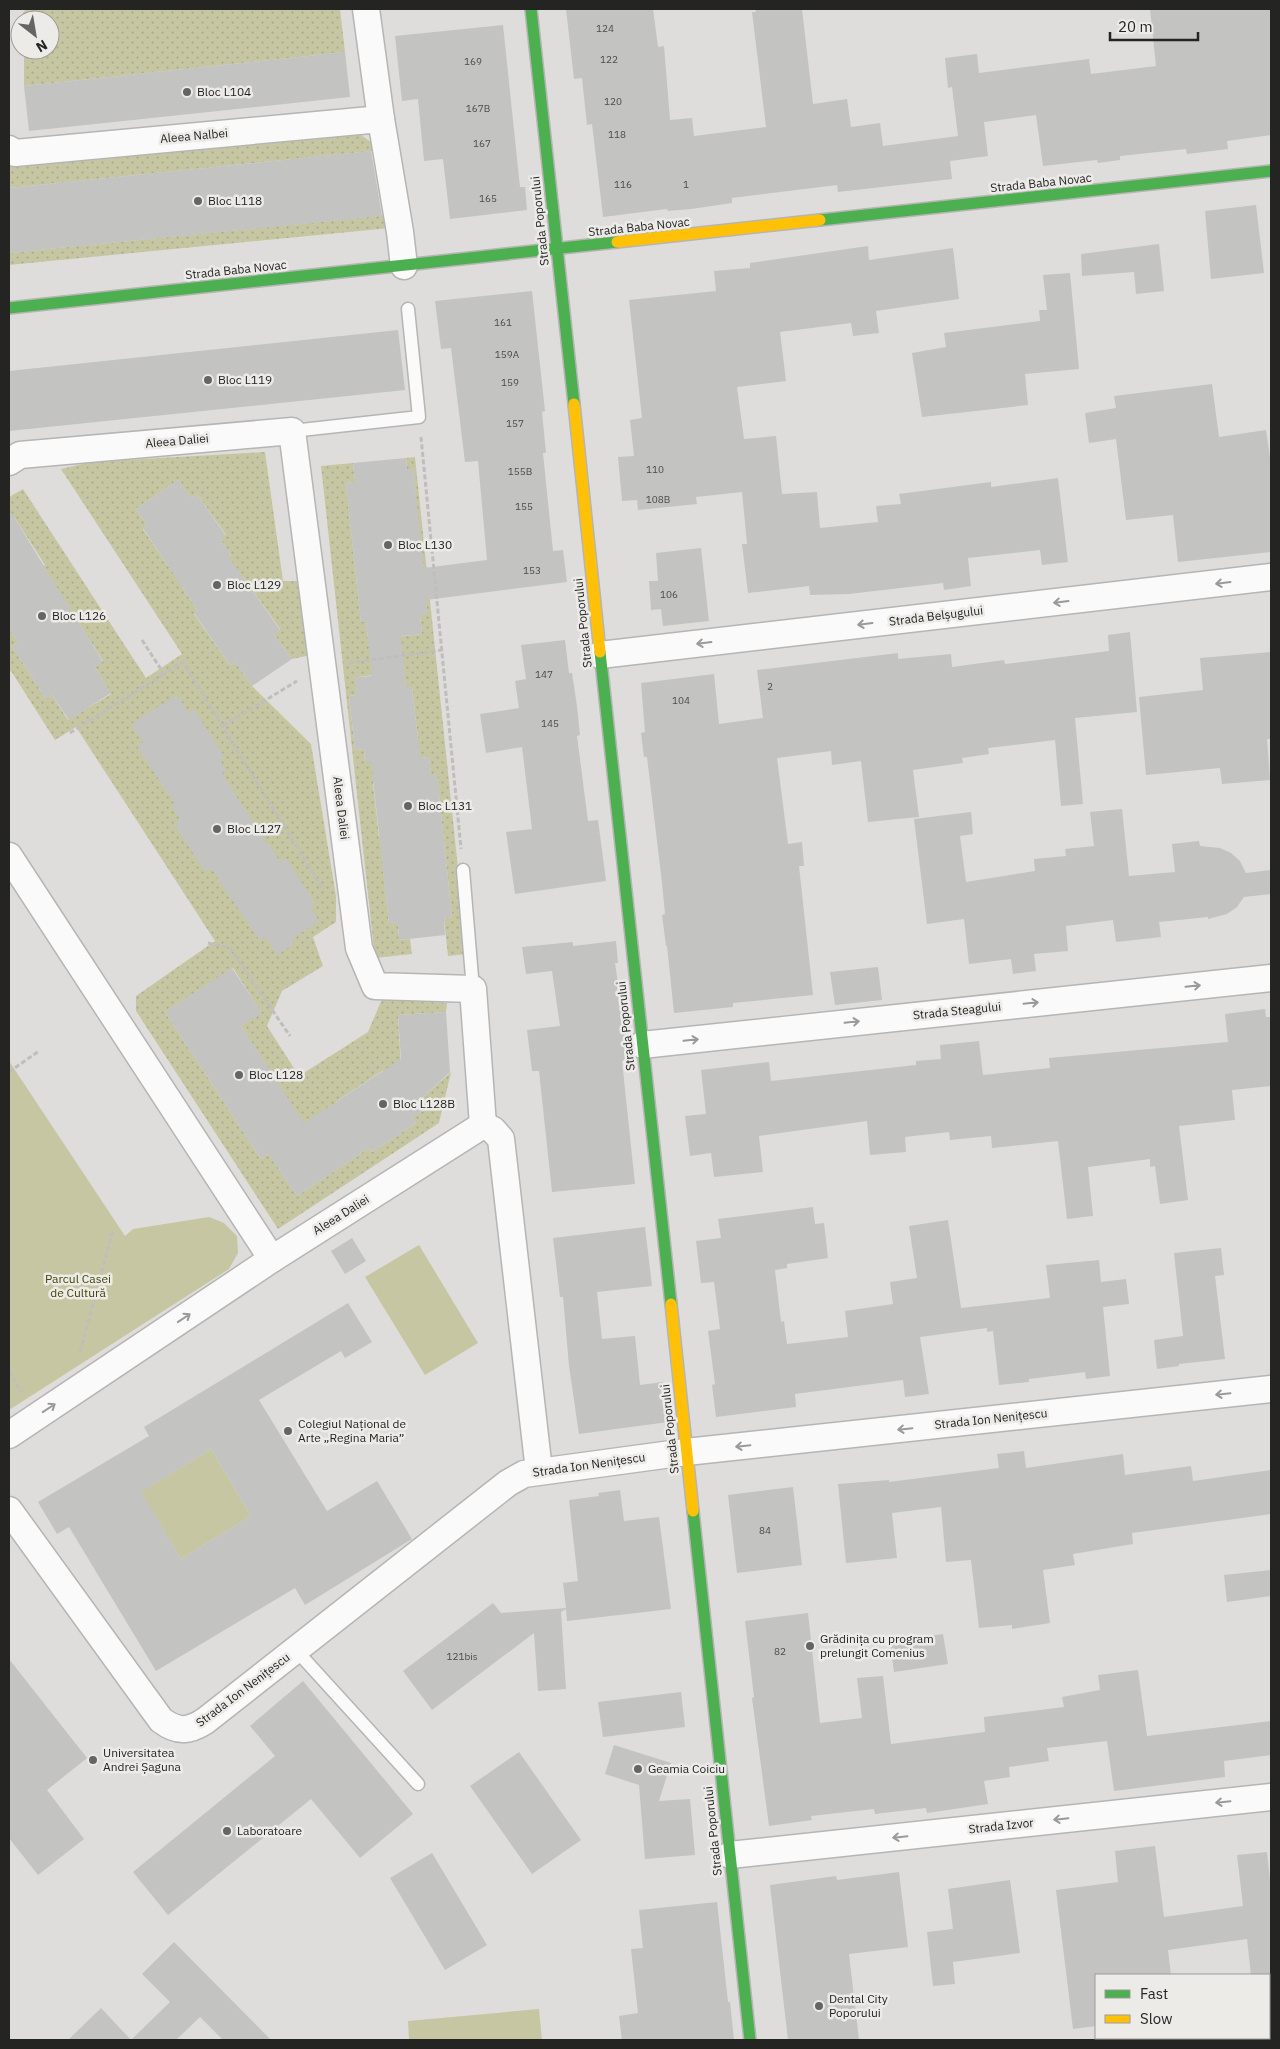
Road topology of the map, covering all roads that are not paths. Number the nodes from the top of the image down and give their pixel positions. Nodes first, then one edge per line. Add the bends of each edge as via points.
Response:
1 (366, 9) edge
2 (530, 9) edge
3 (381, 118) junction
4 (9, 149) edge
5 (1271, 171) edge
6 (557, 250) junction
7 (404, 266) junction
8 (9, 308) edge
9 (408, 308) dead end
10 (292, 431) junction
11 (9, 462) edge
12 (1271, 577) edge
13 (600, 655) junction
14 (9, 856) edge
15 (463, 870) road end
16 (1271, 978) edge
17 (473, 989) junction
18 (642, 1045) junction
19 (483, 1125) junction
20 (272, 1259) junction
21 (1271, 1389) edge
22 (9, 1435) edge
23 (686, 1452) junction
24 (540, 1471) junction
25 (9, 1510) edge
26 (295, 1649) junction
27 (418, 1784) dead end
28 (1271, 1797) edge
29 (730, 1855) junction
30 (750, 2040) edge

1 - 3 street
2 - 6 street, Strada Poporului
3 - 4 street, Aleea Nalbei via 15,153
3 - 7 street
5 - 6 street, Strada Baba Novac
6 - 7 street, Strada Baba Novac
6 - 13 street, Strada Poporului
7 - 8 street, Strada Baba Novac
9 - 10 lane via 419,417
10 - 11 street, Aleea Daliei via 20,455
10 - 17 street, Aleea Daliei via 359,948 375,986
12 -> 13 street, Strada Belșugului
13 - 18 street, Strada Poporului
14 - 20 street
15 - 17 lane
18 -> 16 street, Strada Steagului
17 - 19 street
18 - 23 street, Strada Poporului
19 - 20 street, Aleea Daliei
19 - 24 street via 501,1139
22 -> 20 street, Aleea Daliei
21 -> 23 street, Strada Ion Nenițescu
23 - 24 street, Strada Ion Nenițescu
23 - 29 street, Strada Poporului
24 - 26 street, Strada Ion Nenițescu via 524,1474 508,1483
25 - 26 street, Strada Ion Nenițescu via 161,1720 171,1728 184,1730 196,1727
26 - 27 lane
28 -> 29 street, Strada Izvor
29 - 30 street, Strada Poporului

